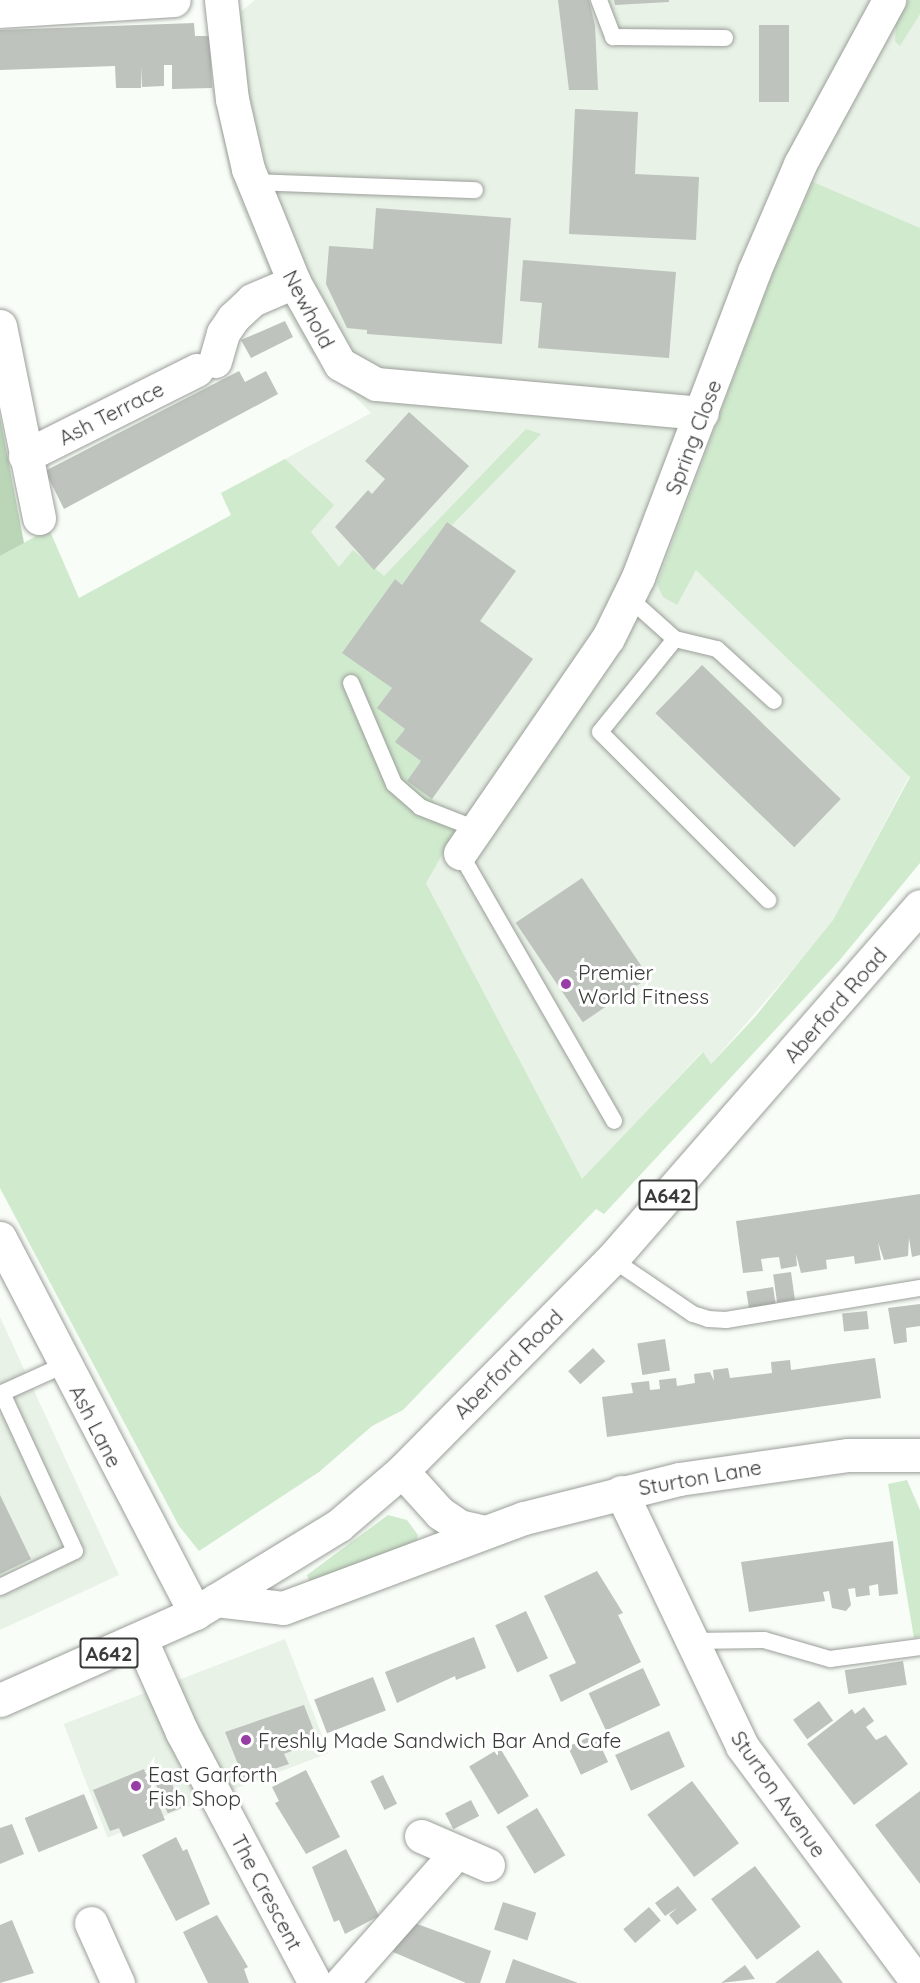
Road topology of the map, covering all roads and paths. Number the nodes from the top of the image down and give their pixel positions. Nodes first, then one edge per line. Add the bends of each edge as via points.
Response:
1 (174, 0) edge
2 (221, 0) edge
3 (599, 0) edge
4 (889, 0) edge
5 (0, 11) edge
6 (725, 38) dead end
7 (253, 182) junction
8 (475, 190) dead end
9 (294, 282) junction
10 (0, 326) edge
11 (702, 413) junction
12 (25, 456) junction
13 (39, 518) dead end
14 (628, 597) junction
15 (675, 639) junction
16 (351, 683) dead end
17 (774, 702) dead end
18 (468, 841) junction
19 (768, 900) dead end
20 (920, 906) edge
21 (614, 1121) dead end
22 (0, 1238) edge
23 (612, 1258) junction
24 (920, 1288) edge
25 (64, 1365) junction
26 (920, 1455) edge
27 (402, 1471) junction
28 (621, 1492) junction
29 (485, 1532) junction
30 (0, 1587) edge
31 (205, 1606) junction
32 (141, 1640) junction
33 (691, 1641) junction
34 (920, 1647) edge
35 (0, 1701) edge
36 (422, 1836) dead end
37 (457, 1852) junction
38 (488, 1865) dead end
39 (91, 1923) dead end
40 (117, 1983) edge
41 (315, 1983) edge
42 (341, 1983) edge
43 (918, 1983) edge

1 - 5 street
2 - 7 street, Newhold via 232,99
3 - 6 lane via 613,37
4 - 11 street, Spring Close via 800,164 754,271
7 - 8 lane
7 - 9 street, Newhold
9 - 11 street, Newhold via 340,364 376,384
9 - 12 street, Ash Terrace via 252,300 233,318 206,365
10 - 12 street
11 - 14 street, Spring Close
12 - 13 street
14 - 15 lane
14 - 18 street, Spring Close via 574,693
15 - 17 lane via 717,649
15 - 19 lane via 600,732
16 - 18 lane via 394,784
18 - 21 lane
20 - 23 street, Aberford Road / A642
22 - 25 street, Ash Lane
23 - 24 lane via 693,1314 708,1319 726,1320
23 - 27 street, Aberford Road / A642
25 - 30 lane via 2,1393 75,1551
25 - 31 street, Ash Lane
26 - 28 street, Sturton Lane via 848,1455 784,1462
27 - 29 street via 440,1513 459,1527
27 - 31 street, Aberford Road / A642 via 339,1525
28 - 29 street, Sturton Lane
28 - 33 street, Sturton Avenue
29 - 31 street, Sturton Lane via 283,1608
31 - 32 street, Aberford Road / A642
32 - 35 street, Aberford Road / A642
32 - 41 street, The Crescent via 183,1732
33 - 34 lane via 764,1641 830,1659
33 - 43 street, Sturton Avenue via 742,1746
36 - 37 street
37 - 38 street
37 - 42 street
39 - 40 street

